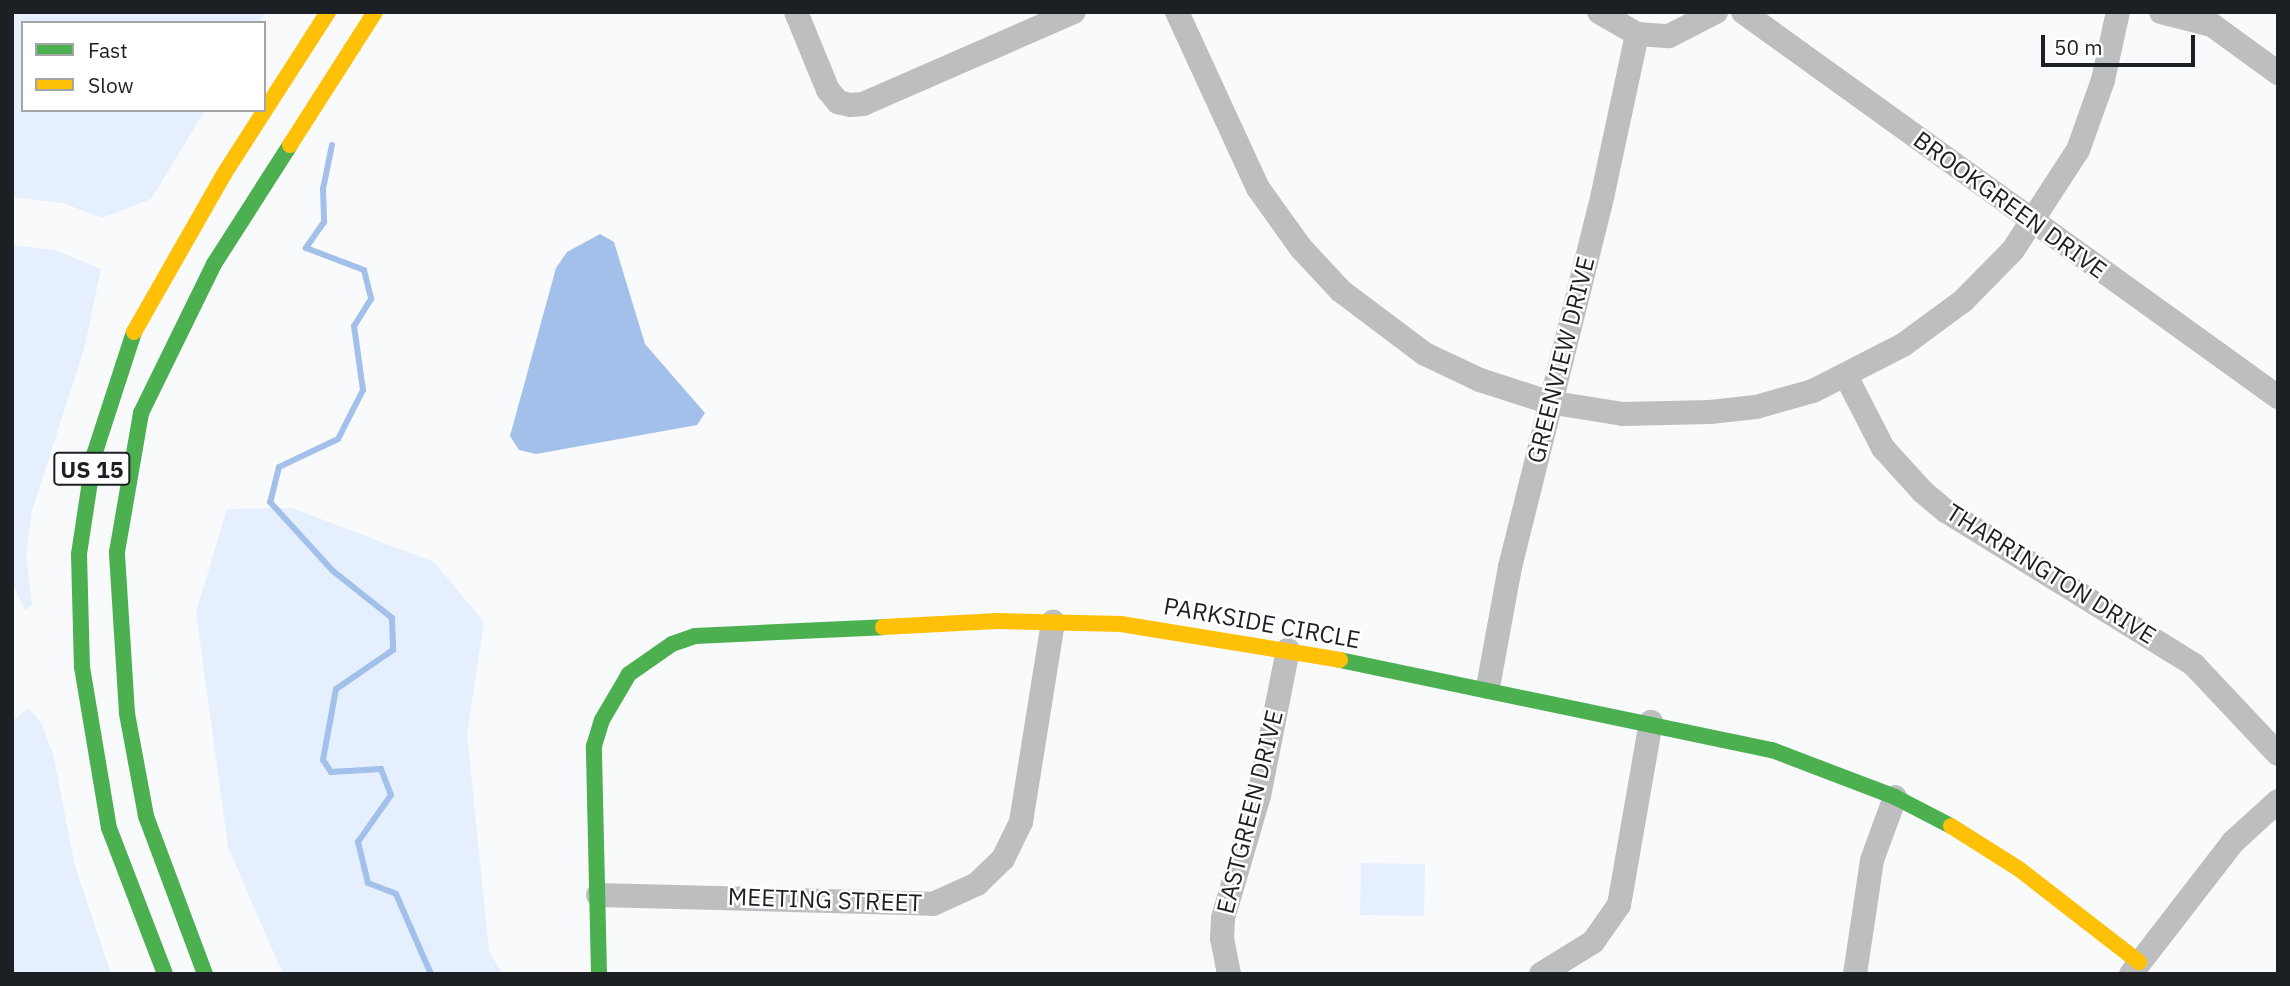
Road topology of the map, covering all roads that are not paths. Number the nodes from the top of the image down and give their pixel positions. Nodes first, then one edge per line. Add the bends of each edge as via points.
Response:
1 (328, 12) edge
2 (375, 12) edge
3 (796, 12) edge
4 (1074, 12) edge
5 (1177, 12) edge
6 (1600, 12) edge
7 (1716, 12) edge
8 (1743, 12) edge
9 (2118, 12) edge
10 (2161, 12) edge
11 (1637, 34) junction
12 (2278, 73) edge
13 (266, 110) edge
14 (264, 112) edge
15 (2032, 222) junction
16 (1846, 376) junction
17 (2278, 397) edge
18 (1548, 402) junction
19 (1053, 622) junction
20 (1288, 650) junction
21 (1488, 687) junction
22 (1651, 722) junction
23 (2278, 754) edge
24 (1895, 797) junction
25 (2278, 801) edge
26 (598, 895) junction
27 (2135, 968) edge
28 (164, 974) edge
29 (205, 974) edge
30 (599, 974) edge
31 (1229, 974) edge
32 (1541, 974) edge
33 (1855, 974) edge

1 - 13 main road, US 15
2 - 29 main road, US 15 via 208,275 141,414 130,461 117,552 127,713 146,816
3 - 4 street via 828,90 838,102 850,105 863,104
5 - 18 street via 1258,188 1301,248 1341,291 1437,361
6 - 11 street
7 - 11 street via 1669,36
8 - 15 street, BROOKGREEN DRIVE
9 - 15 street via 2091,117 2066,172
10 - 12 street via 2212,25
11 - 18 street, GREENVIEW DRIVE via 1603,193
14 - 28 main road, US 15 via 135,328 94,455 79,554 82,667 109,828
15 - 16 street via 1991,276 1963,301 1903,345
15 - 17 street, BROOKGREEN DRIVE
16 - 18 street via 1779,401 1710,412 1623,414
16 - 23 street, THARRINGTON DRIVE via 1882,447 1923,492 2194,665
18 - 21 street, GREENVIEW DRIVE
19 - 20 main road, PARKSIDE CIRCLE via 1191,632
19 - 26 street, MEETING STREET via 1021,822 1003,859 977,884 933,904
19 - 26 main road, PARKSIDE CIRCLE via 737,631 695,636 648,658 615,695 594,746
20 - 21 main road, PARKSIDE CIRCLE
20 - 31 street, EASTGREEN DRIVE via 1259,796 1223,918
21 - 22 main road, PARKSIDE CIRCLE
22 - 24 main road, PARKSIDE CIRCLE via 1772,750
22 - 32 street via 1619,905 1593,942
24 - 27 main road, PARKSIDE CIRCLE via 2019,869
24 - 33 street via 1872,860
25 - 27 street via 2233,842
26 - 30 main road, PARKSIDE CIRCLE

